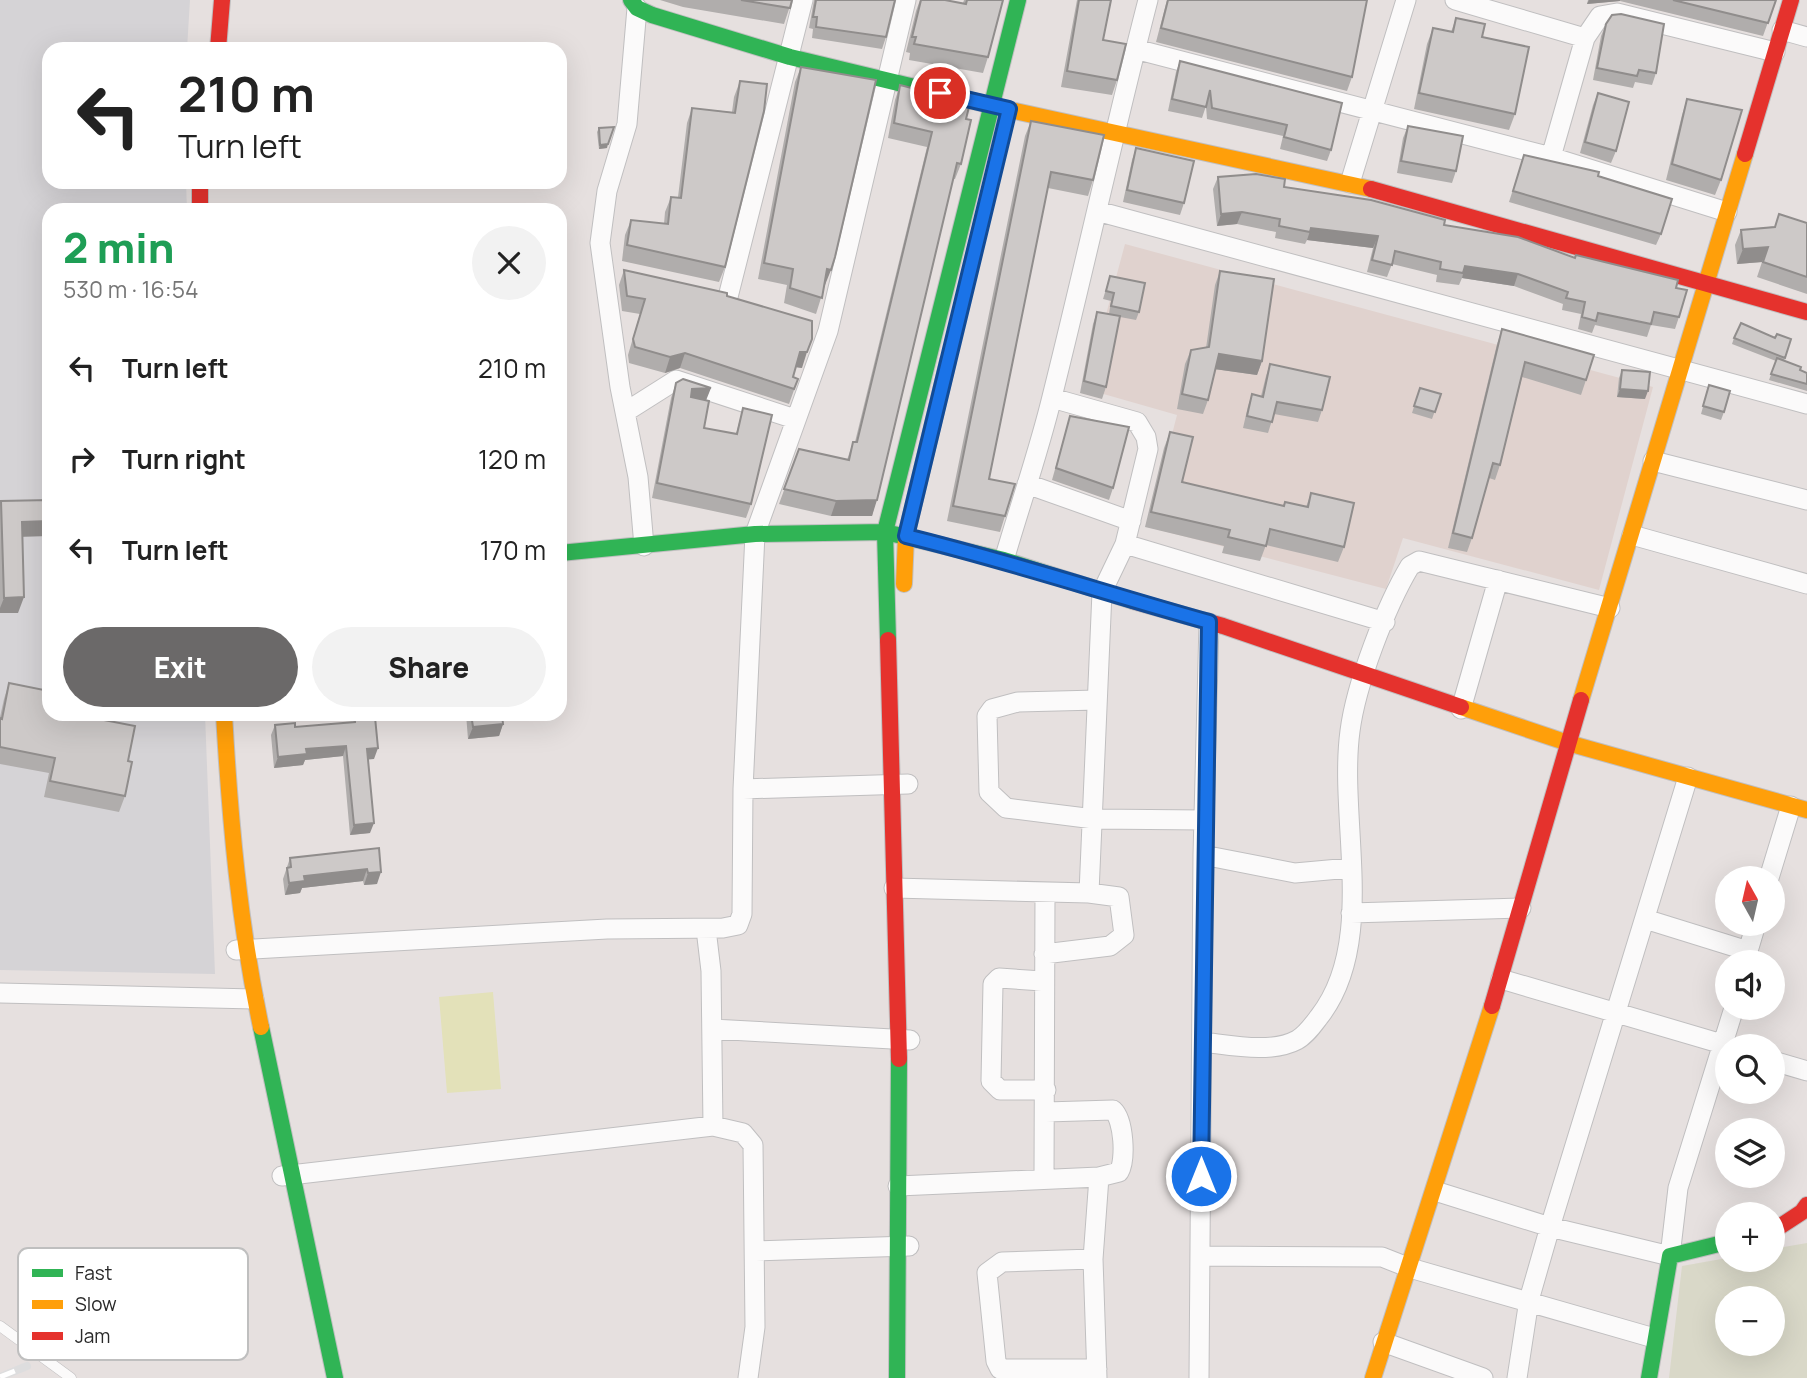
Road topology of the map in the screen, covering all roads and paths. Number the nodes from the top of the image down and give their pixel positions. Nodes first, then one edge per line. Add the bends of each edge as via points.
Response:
1 (211, 0) edge
2 (222, 0) edge
3 (803, 0) edge
4 (906, 0) edge
5 (1018, 0) edge
6 (1035, 0) edge
7 (1147, 0) edge
8 (1406, 0) edge
9 (1455, 0) edge
10 (1791, 0) edge
11 (634, 4) edge
12 (1641, 9) edge
13 (1782, 30) junction
14 (1807, 37) edge
15 (1585, 38) junction
16 (208, 42) edge
17 (219, 42) edge
18 (1023, 49) dead end
19 (1135, 49) junction
20 (1775, 52) junction
21 (790, 57) junction
22 (886, 80) junction
23 (1005, 109) junction
24 (1374, 110) junction
25 (1113, 130) junction
26 (1551, 157) junction
27 (1350, 183) junction
28 (1097, 211) junction
29 (1727, 212) junction
30 (606, 270) junction
31 (630, 275) edge
32 (1709, 282) junction
33 (704, 292) edge
34 (1807, 313) edge
35 (951, 349) dead end
36 (1682, 368) junction
37 (1052, 398) junction
38 (1807, 404) edge
39 (627, 411) junction
40 (795, 419) junction
41 (1653, 461) junction
42 (1027, 484) junction
43 (1807, 500) edge
44 (1130, 521) junction
45 (885, 533) junction
46 (755, 534) junction
47 (1632, 535) junction
48 (906, 536) junction
49 (1125, 544) junction
50 (644, 546) junction
51 (567, 552) edge
52 (1004, 559) junction
53 (1498, 580) junction
54 (1807, 583) edge
55 (1102, 593) junction
56 (1610, 608) junction
57 (1209, 622) junction
58 (1385, 622) junction
59 (1363, 676) junction
60 (1097, 700) junction
61 (1461, 709) junction
62 (215, 721) edge
63 (225, 721) edge
64 (1568, 743) junction
65 (1688, 777) junction
66 (899, 785) junction
67 (743, 789) junction
68 (1799, 808) edge
69 (1094, 819) junction
70 (1204, 820) junction
71 (910, 837) dead end
72 (1203, 855) junction
73 (1774, 866) edge
74 (1350, 868) junction
75 (1045, 893) junction
76 (1089, 893) junction
77 (908, 895) junction
78 (1521, 908) junction
79 (1351, 913) junction
80 (1644, 919) junction
81 (706, 929) junction
82 (238, 949) junction
83 (1727, 950) edge
84 (1044, 954) junction
85 (1500, 979) junction
86 (1042, 981) junction
87 (0, 993) edge
88 (244, 1008) junction
89 (1616, 1012) junction
90 (712, 1029) junction
91 (905, 1040) junction
92 (1202, 1042) junction
93 (1715, 1042) edge
94 (1785, 1064) edge
95 (1807, 1072) edge
96 (1715, 1081) edge
97 (1046, 1090) junction
98 (1046, 1112) junction
99 (713, 1126) junction
100 (284, 1176) junction
101 (1099, 1177) junction
102 (1044, 1178) junction
103 (904, 1186) junction
104 (1435, 1191) junction
105 (1807, 1205) edge
106 (1785, 1223) edge
107 (1550, 1227) junction
108 (1715, 1245) edge
109 (904, 1246) junction
110 (756, 1251) junction
111 (1200, 1256) junction
112 (1671, 1256) junction
113 (1093, 1259) junction
114 (1410, 1268) junction
115 (1529, 1300) junction
116 (0, 1326) edge
117 (1654, 1338) junction
118 (18, 1339) edge
119 (1383, 1342) junction
120 (46, 1360) edge
121 (1097, 1373) edge
122 (71, 1378) edge
123 (320, 1378) edge
124 (335, 1378) edge
125 (748, 1378) edge
126 (897, 1378) edge
127 (910, 1378) edge
128 (1199, 1378) edge
129 (1373, 1378) edge
130 (1483, 1378) edge
131 (1517, 1378) edge
132 (1649, 1378) edge

1 - 16 street
2 - 17 street
3 - 21 street
4 - 22 street
5 - 23 street
6 - 18 street
7 - 19 street
8 - 24 street
9 - 15 street
10 - 13 street
11 - 21 street via 674,23
11 - 30 street via 627,124 601,227
12 - 15 street via 1600,16
12 - 20 street
13 - 14 street
13 - 20 street
15 - 26 street
19 - 24 street
19 - 25 street
20 - 29 street
21 - 22 street
21 - 33 street via 735,299
22 - 23 street
22 - 40 street
23 - 25 street
23 - 45 street
24 - 26 street
24 - 27 street
25 - 27 street
25 - 28 street
26 - 29 street
27 - 32 street
28 - 36 street
28 - 37 street
29 - 32 street
30 - 31 street
30 - 39 street via 615,355
32 - 34 street
32 - 36 street
35 - 48 street
36 - 38 street
36 - 41 street
37 - 42 street
37 - 44 street via 1137,422 1142,429 1148,449
39 - 40 street via 676,380
39 - 50 street
40 - 46 street
41 - 43 street
41 - 47 street
42 - 44 street
42 - 52 street
44 - 49 street
45 - 46 street
45 - 48 street
45 - 66 street
46 - 50 street
46 - 67 street
47 - 54 street
47 - 56 street
48 - 52 street
48 - 66 street
49 - 55 street
49 - 58 street
50 - 51 street
52 - 55 street
53 - 56 street
53 - 58 street via 1415,562 1404,575
53 - 61 street
55 - 57 street
55 - 60 street
56 - 64 street
57 - 59 street
57 - 70 street
58 - 59 street
59 - 61 street
59 - 74 street via 1350,732
60 - 69 street
60 - 69 street via 1018,702 1000,705 987,716 993,799 1006,808
61 - 64 street
62 - 82 street
63 - 82 street
64 - 65 street
64 - 78 street
65 - 68 street
65 - 80 street
66 - 67 street
66 - 71 street
66 - 77 street
67 - 81 street via 742,918 734,927
68 - 73 street
69 - 70 street
69 - 76 street
70 - 72 street
72 - 74 street via 1295,873
72 - 92 street
74 - 79 street
75 - 76 street
75 - 77 street
75 - 84 street
76 - 84 street via 1115,894 1121,900 1122,939 1110,946
77 - 91 street
77 - 91 street
78 - 79 street
78 - 85 street
79 - 92 street via 1345,967 1329,1004 1298,1040 1278,1046
80 - 83 street
80 - 89 street
81 - 82 street via 607,929
81 - 90 street
82 - 88 street
84 - 86 street
85 - 89 street
85 - 104 street
86 - 97 street
86 - 97 street via 999,978 993,984 991,1081 1000,1090
87 - 88 street
88 - 100 street
88 - 100 street
89 - 93 street
89 - 107 street
90 - 91 street
90 - 99 street
91 - 103 street
92 - 111 street
94 - 95 street
96 - 112 street via 1678,1188
97 - 98 street
98 - 101 street via 1108,1108 1118,1114 1123,1163 1115,1175
98 - 102 street
99 - 100 street
99 - 110 street via 737,1130 751,1140
100 - 123 street
100 - 124 street
101 - 102 street
101 - 113 street
102 - 103 street
103 - 109 street
104 - 107 street
104 - 114 street
105 - 106 street
107 - 112 street
107 - 115 street
108 - 112 street
109 - 110 street
109 - 126 street
109 - 127 street
110 - 125 street via 755,1327
111 - 114 street via 1374,1256
111 - 128 street
112 - 117 street
113 - 121 street
113 - 121 street via 1002,1262 987,1273 1000,1369
114 - 115 street
114 - 119 street
115 - 117 street
115 - 131 street
116 - 118 lane
117 - 132 street
119 - 129 street
119 - 130 street
120 - 122 lane

